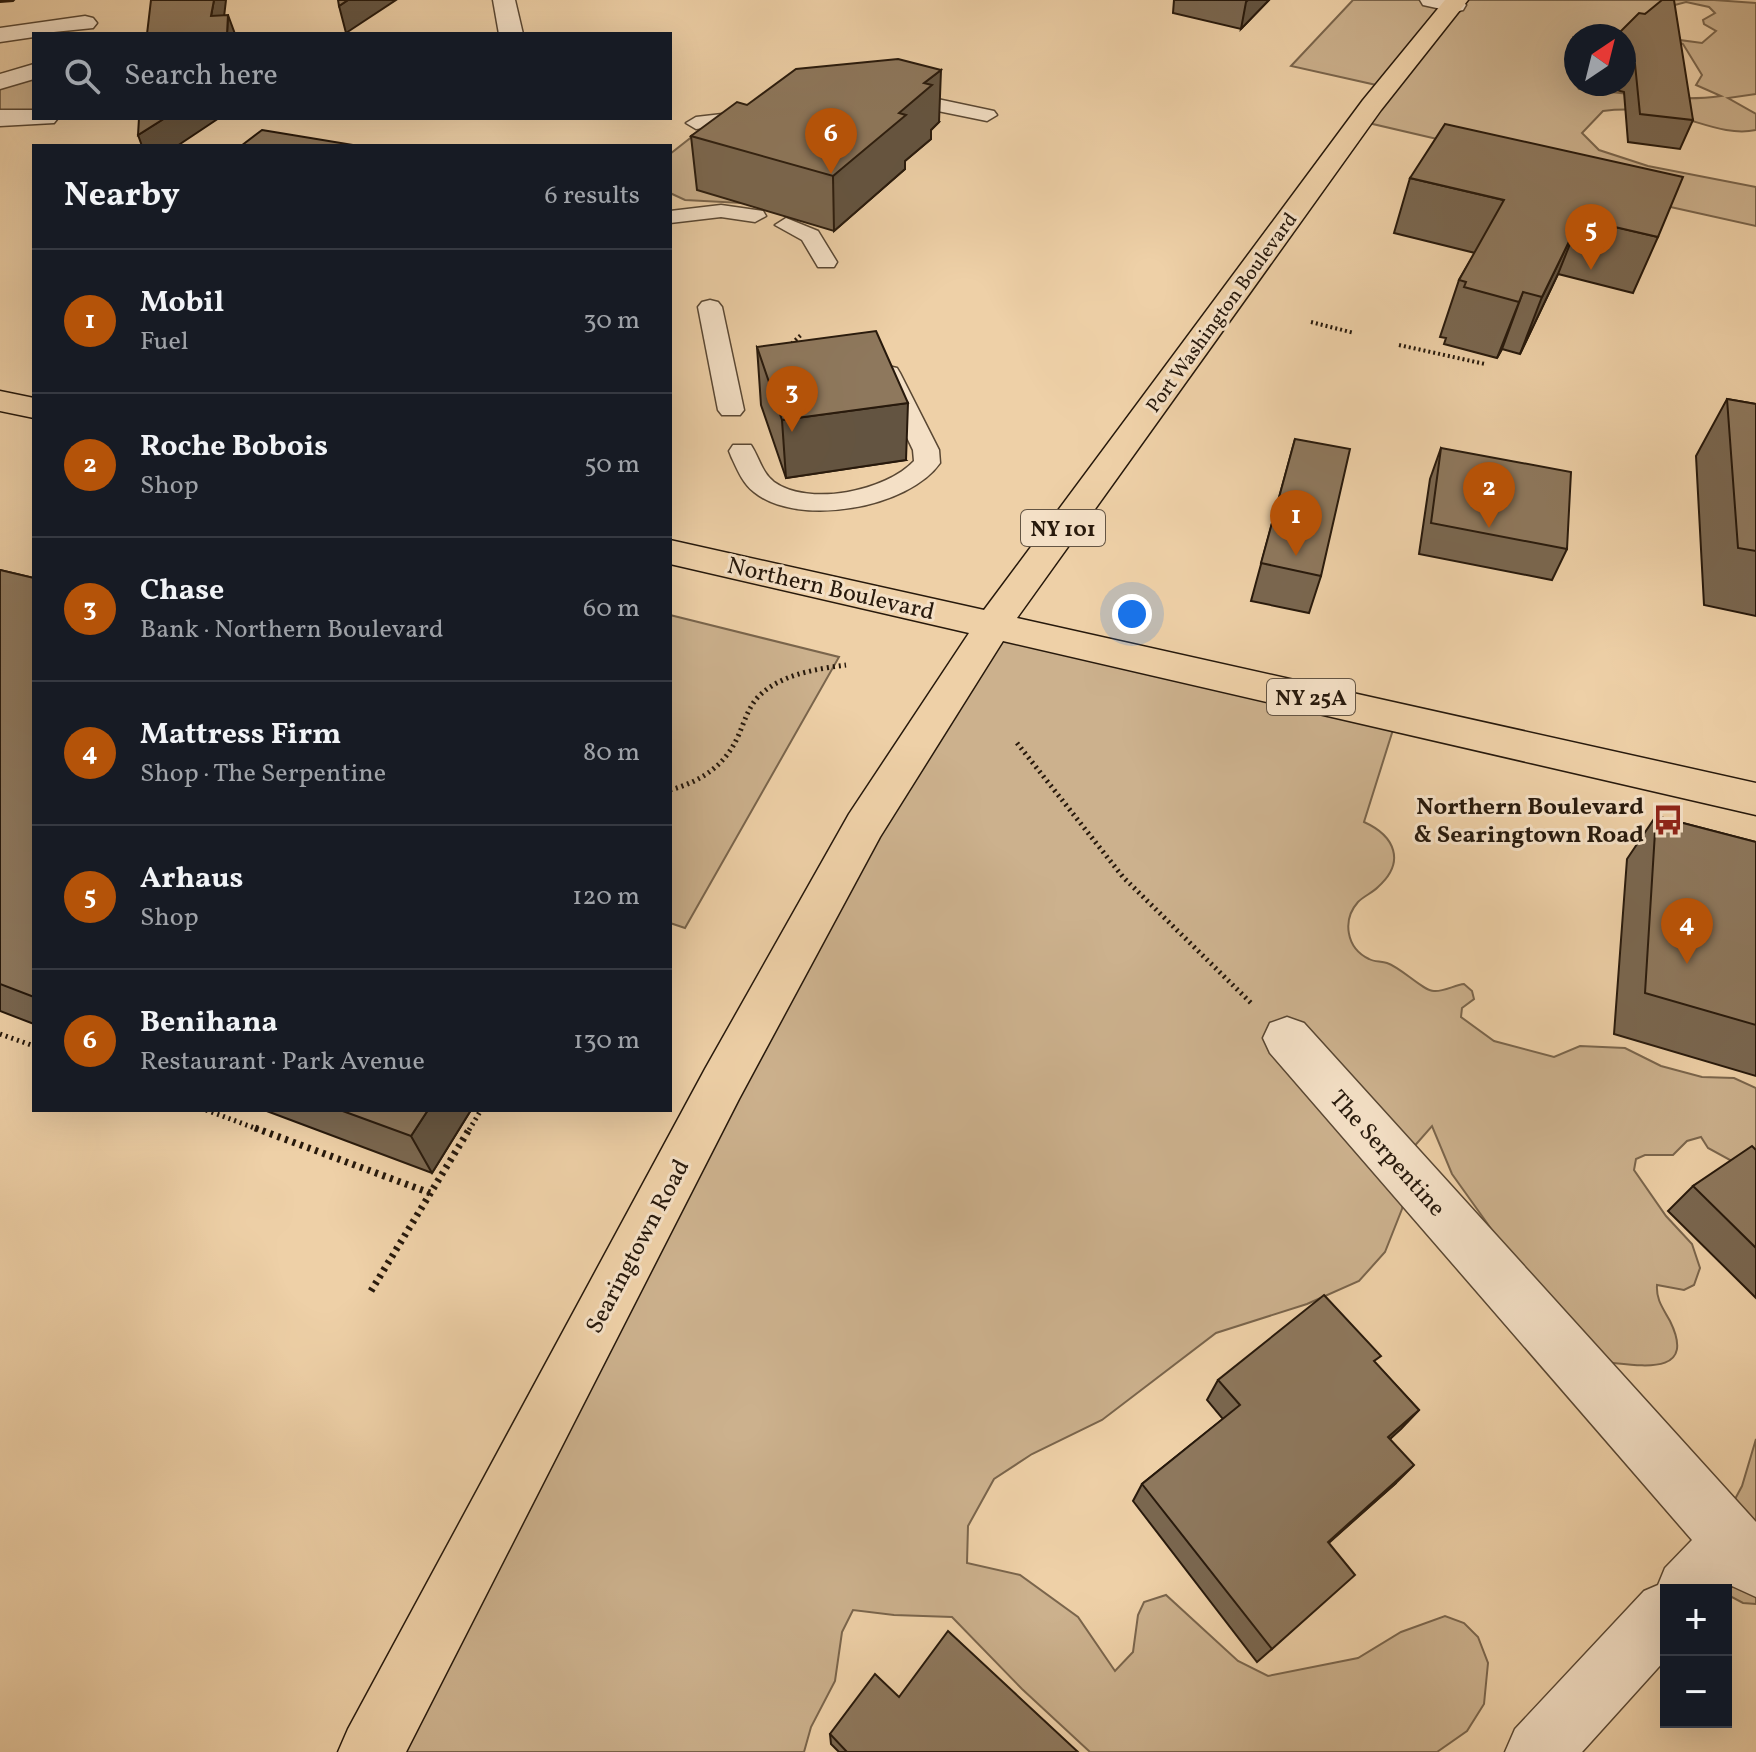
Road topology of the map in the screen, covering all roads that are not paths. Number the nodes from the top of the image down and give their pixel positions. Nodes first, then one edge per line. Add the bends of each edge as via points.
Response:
1 (504, 0) edge
2 (1451, 1) edge
3 (85, 19) edge
4 (511, 32) edge
5 (0, 35) edge
6 (32, 72) edge
7 (0, 82) edge
8 (879, 103) edge
9 (772, 115) edge
10 (987, 115) dead end
11 (0, 118) edge
12 (32, 118) edge
13 (696, 123) dead end
14 (755, 216) dead end
15 (672, 217) edge
16 (786, 225) dead end
17 (826, 262) dead end
18 (710, 307) dead end
19 (880, 357) edge
20 (723, 365) junction
21 (0, 401) edge
22 (32, 408) edge
23 (813, 503) junction
24 (672, 552) edge
25 (992, 624) junction
26 (1756, 799) edge
27 (1287, 1038) road end
28 (1744, 1554) edge
29 (1696, 1584) edge
30 (1660, 1620) edge
31 (371, 1752) edge
32 (1538, 1752) edge

1 - 4 street
2 - 25 main road, Port Washington Boulevard / NY 101
3 - 5 street
6 - 7 street
8 - 10 lane via 928,103
9 - 13 lane
11 - 12 street
14 - 15 lane via 727,211
16 - 17 lane via 810,236
18 - 20 lane
19 - 23 lane via 926,450 927,463 913,479 886,490
20 - 20 lane via 731,410
21 - 22 main road
23 - 23 lane via 779,483 742,451 742,477
24 - 25 main road, Northern Boulevard / NY 25A
25 - 26 main road, NY 25A
25 - 31 main road, Searingtown Road via 864,826 722,1084
27 - 28 street, The Serpentine
28 - 29 street
30 - 32 street

